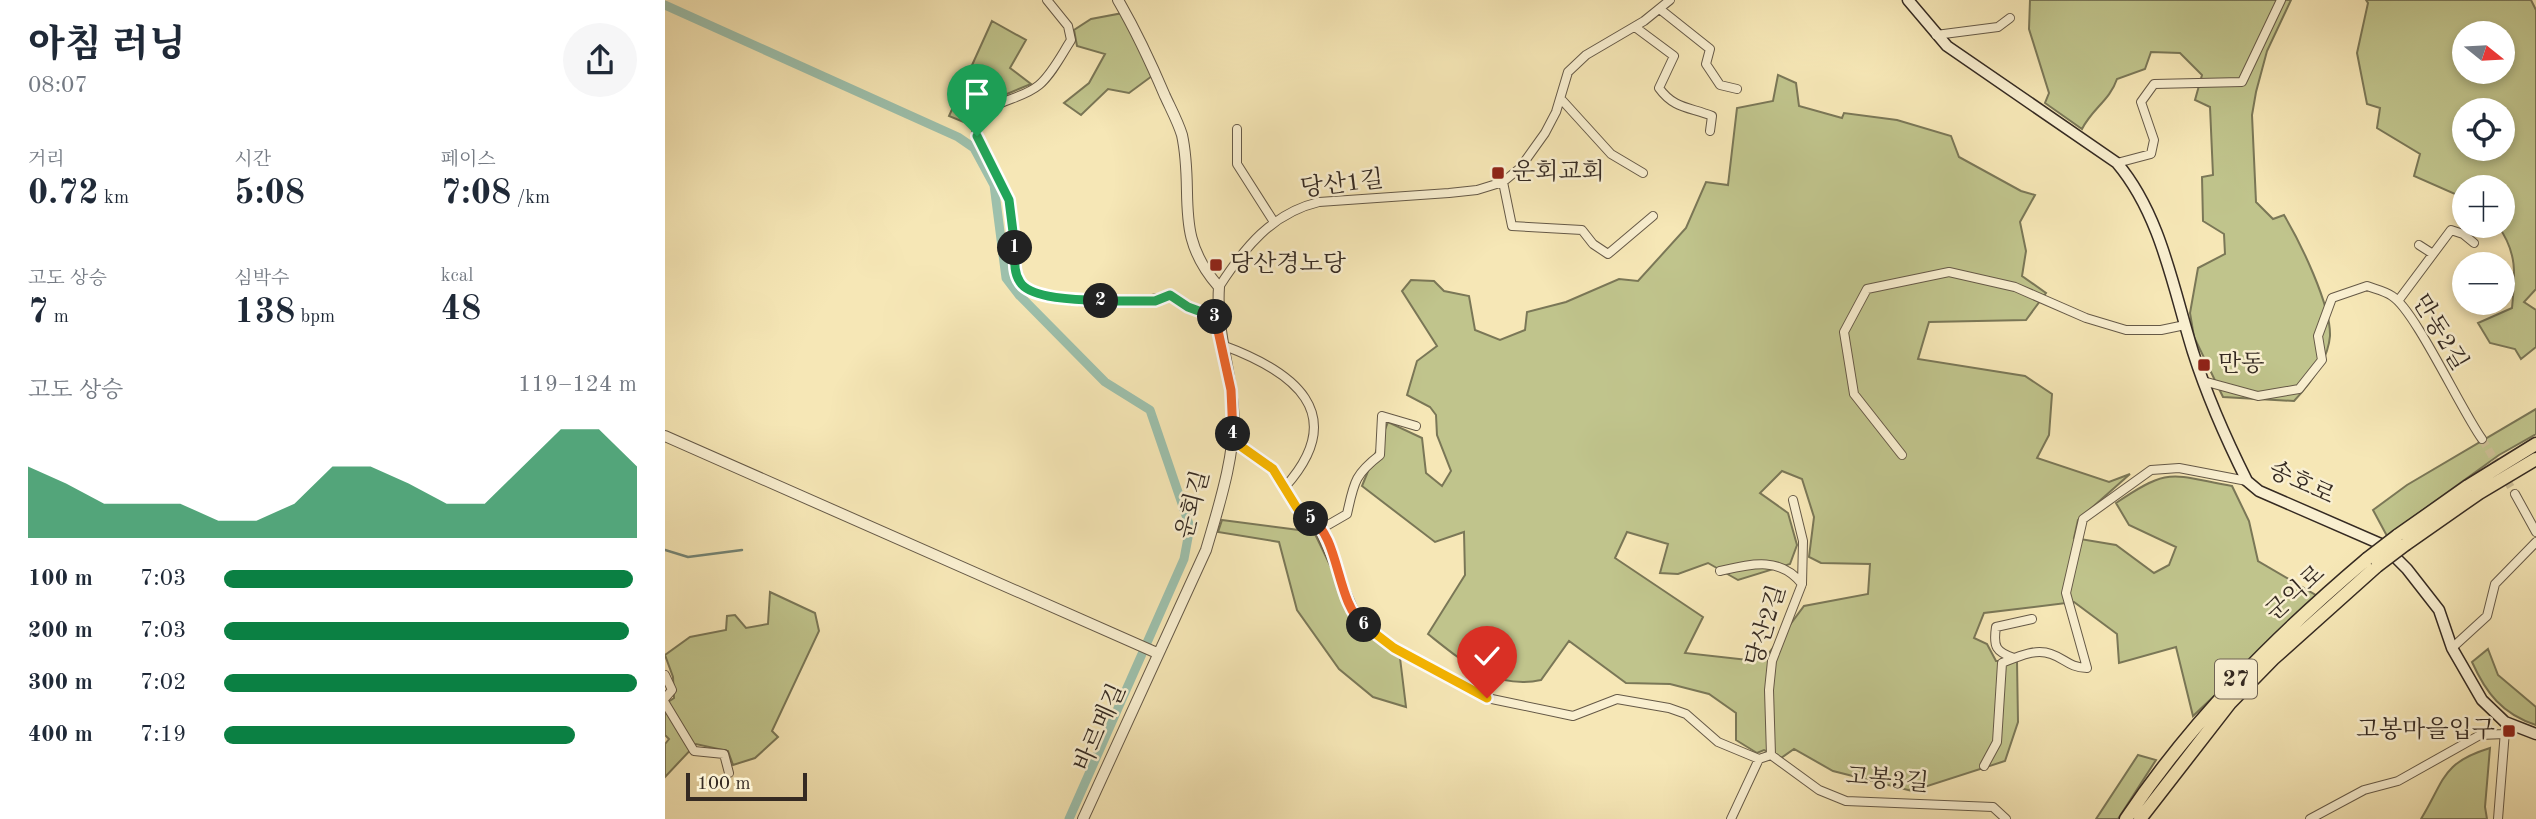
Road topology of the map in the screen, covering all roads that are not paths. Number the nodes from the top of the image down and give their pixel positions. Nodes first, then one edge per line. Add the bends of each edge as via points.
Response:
1 (1047, 0) edge
2 (1118, 0) edge
3 (1670, 0) edge
4 (1908, 0) edge
5 (2281, 0) edge
6 (1661, 10) junction
7 (2010, 18) dead end
8 (1635, 27) junction
9 (1935, 35) junction
10 (1737, 89) dead end
11 (1561, 99) junction
12 (1237, 129) dead end
13 (1710, 131) dead end
14 (2117, 163) junction
15 (1643, 173) dead end
16 (1503, 181) junction
17 (1653, 216) dead end
18 (1273, 222) junction
19 (2474, 243) dead end
20 (2419, 245) dead end
21 (2433, 254) junction
22 (1219, 287) junction
23 (2398, 301) junction
24 (1217, 317) junction
25 (2185, 325) junction
26 (1222, 345) junction
27 (2203, 381) junction
28 (1416, 426) dead end
29 (665, 436) edge
30 (2482, 439) tunnel mouth
31 (1232, 440) junction
32 (2536, 444) edge
33 (1902, 455) dead end
34 (2536, 459) edge
35 (2248, 481) junction
36 (1285, 487) junction
37 (2515, 494) tunnel mouth
38 (1793, 500) dead end
39 (1321, 529) junction
40 (2536, 532) edge
41 (2401, 540) junction
42 (2536, 541) edge
43 (2372, 562) junction
44 (1720, 572) dead end
45 (1803, 583) junction
46 (2032, 619) dead end
47 (2452, 648) junction
48 (1154, 652) junction
49 (2014, 658) junction
50 (665, 675) edge
51 (665, 700) edge
52 (2505, 728) junction
53 (2536, 734) edge
54 (1771, 755) junction
55 (1759, 759) junction
56 (1983, 766) dead end
57 (729, 773) dead end
58 (1083, 819) edge
59 (1731, 819) edge
60 (2006, 819) edge
61 (2126, 819) edge
62 (2140, 819) edge
63 (2310, 819) edge
64 (2498, 819) edge

1 - 24 street via 1068,26 1071,40 1040,85 989,107 976,132 1009,200 1020,284 1049,296 1119,303 1155,301 1170,295
2 - 22 street via 1181,132 1192,246
3 - 6 street, 당산1길
4 - 9 main road, 송호로
5 - 14 street via 2242,82 2154,84 2141,102 2154,140 2151,154
6 - 8 street, 당산1길
6 - 10 street via 1710,49 1706,64 1720,85
7 - 9 street via 1997,27
8 - 11 street, 당산1길 via 1586,55 1568,72
8 - 13 street via 1674,56 1659,88 1679,107 1712,116
9 - 14 main road, 송호로
11 - 15 street via 1611,154
11 - 16 street, 당산1길 via 1534,151
12 - 18 street via 1237,164
14 - 25 main road, 송호로 via 2151,217
16 - 17 street via 1512,226 1582,230 1608,254
16 - 18 street, 당산1길 via 1449,193 1319,202
18 - 22 street, 당산1길 via 1251,243
19 - 21 street via 2451,230
20 - 21 street
21 - 23 street
22 - 24 street, 운회길
23 - 27 street, 만동2길 via 2367,286 2332,298 2318,336 2322,360 2299,389 2258,396
23 - 30 street, 만동2길
24 - 26 street, 운회길
25 - 27 main road, 송호로
25 - 33 street via 2126,330 2015,287 1949,272 1867,289 1844,332 1854,394
26 - 31 street, 운회길 via 1234,410
26 - 36 street via 1266,362 1304,393 1310,405 1315,427 1309,449
27 - 35 main road, 송호로
28 - 39 street via 1382,416 1380,455 1360,470 1347,514
29 - 48 street
31 - 36 street via 1273,469
31 - 48 street, 운회길 via 1206,550
32 - 41 highway, 군익로 / 27 via 2468,486
34 - 41 highway, 군익로 / 27
35 - 47 main road, 송호로 via 2259,491 2383,545 2439,610
35 - 49 street via 2179,468 2151,470 2105,502 2083,519 2066,593 2087,668 2071,667 2050,653
36 - 39 street via 1297,508
37 - 40 street
38 - 45 street via 1803,541
39 - 55 street via 1359,622 1394,648 1487,698 1573,716 1617,699 1669,708 1686,715 1718,742
41 - 43 highway, 군익로 / 27, bridge
42 - 47 street via 2495,584 2487,616
43 - 61 highway, 군익로 / 27 via 2321,598 2233,682 2186,736
43 - 62 highway, 군익로 / 27 via 2229,704
44 - 45 street, 당산2길 via 1761,561 1793,571
45 - 54 street, 당산2길 via 1772,661
46 - 49 street via 1996,627 1994,646
47 - 52 main road, 송호로 via 2482,700
48 - 58 street, 바르메길
49 - 56 street via 2002,663 1997,742
50 - 51 street via 673,690
51 - 57 street via 694,751 724,754
52 - 53 main road, 송호로
52 - 63 street via 2480,735 2398,780 2364,790
52 - 64 street
54 - 55 street
54 - 60 street, 고봉3길 via 1819,790 1846,801 1993,807
55 - 59 street

